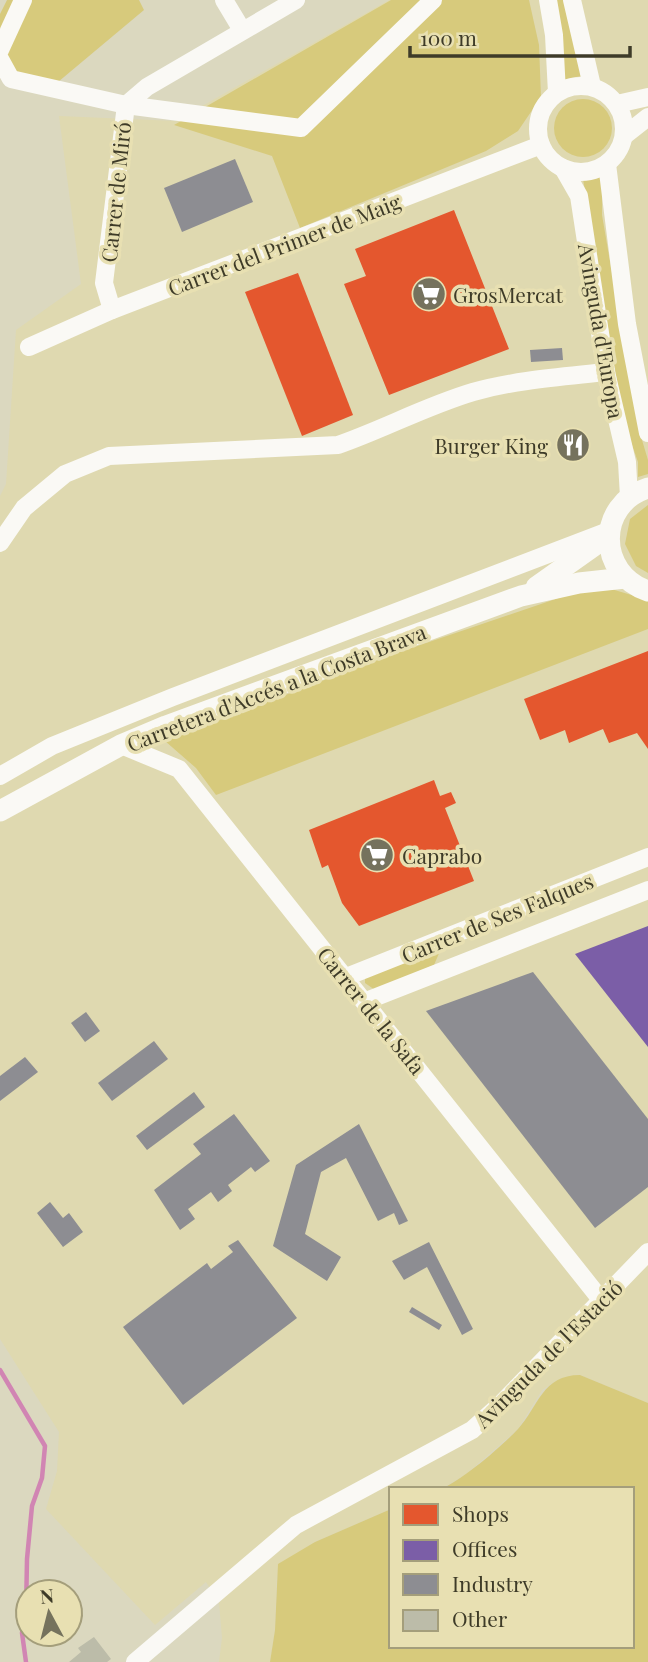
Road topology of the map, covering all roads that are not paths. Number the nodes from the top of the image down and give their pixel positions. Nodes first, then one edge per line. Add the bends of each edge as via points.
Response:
1 (23, 0) edge
2 (224, 0) edge
3 (296, 0) edge
4 (433, 0) edge
5 (548, 0) edge
6 (572, 0) edge
7 (242, 30) junction
8 (0, 50) edge
9 (0, 59) edge
10 (592, 86) junction
11 (557, 93) junction
12 (648, 97) edge
13 (617, 104) junction
14 (125, 105) junction
15 (648, 117) edge
16 (624, 136) junction
17 (541, 145) junction
18 (607, 164) junction
19 (563, 168) junction
20 (112, 310) junction
21 (29, 347) dead end
22 (606, 372) junction
23 (648, 433) edge
24 (639, 492) edge
25 (609, 533) junction
26 (0, 543) edge
27 (625, 578) junction
28 (648, 591) edge
29 (521, 596) junction
30 (121, 745) junction
31 (0, 776) edge
32 (0, 811) edge
33 (648, 857) edge
34 (648, 890) edge
35 (346, 977) junction
36 (366, 1001) junction
37 (648, 1252) edge
38 (602, 1301) junction
39 (135, 1662) edge

1 - 8 street
2 - 7 street
3 - 7 street, Carrer de Miró
4 - 14 street via 301,128
5 - 11 street
6 - 10 street
7 - 14 street, Carrer de Miró
9 - 14 street via 11,79
10 - 11 street via 574,86
10 - 13 street
11 - 17 street via 544,105 538,123
12 - 13 street
13 - 16 street
14 - 20 street, Carrer de Miró via 104,283
15 - 16 street
16 - 18 street
17 - 19 street
17 - 20 street, Carrer del Primer de Maig
18 - 19 street via 587,172
18 - 23 street, Avinguda d'Europa via 627,324
19 - 22 street, Avinguda d'Europa via 579,196
20 - 21 street, Carrer del Primer de Maig
22 - 24 street, Avinguda d'Europa via 626,462
22 - 26 street via 475,391 338,446 109,456 65,474 24,508
24 - 25 main road via 617,510
25 - 27 main road via 611,557
25 - 29 main road, Carretera d'Accés a la Costa Brava
25 - 31 street via 173,697 52,747
27 - 28 main road
27 - 29 main road, Carretera d'Accés a la Costa Brava
29 - 30 main road, Carretera d'Accés a la Costa Brava
30 - 32 main road, Carretera d'Accés a la Costa Brava
30 - 35 street, Carrer de la Safa via 179,769
33 - 35 street, Carrer de Ses Falques
34 - 36 street, Carrer de Ses Falques
35 - 36 street, Carrer de la Safa
36 - 38 street, Carrer de la Safa
37 - 38 street, Avinguda de l'Estació
38 - 39 street, Avinguda de l'Estació via 472,1430 296,1525

